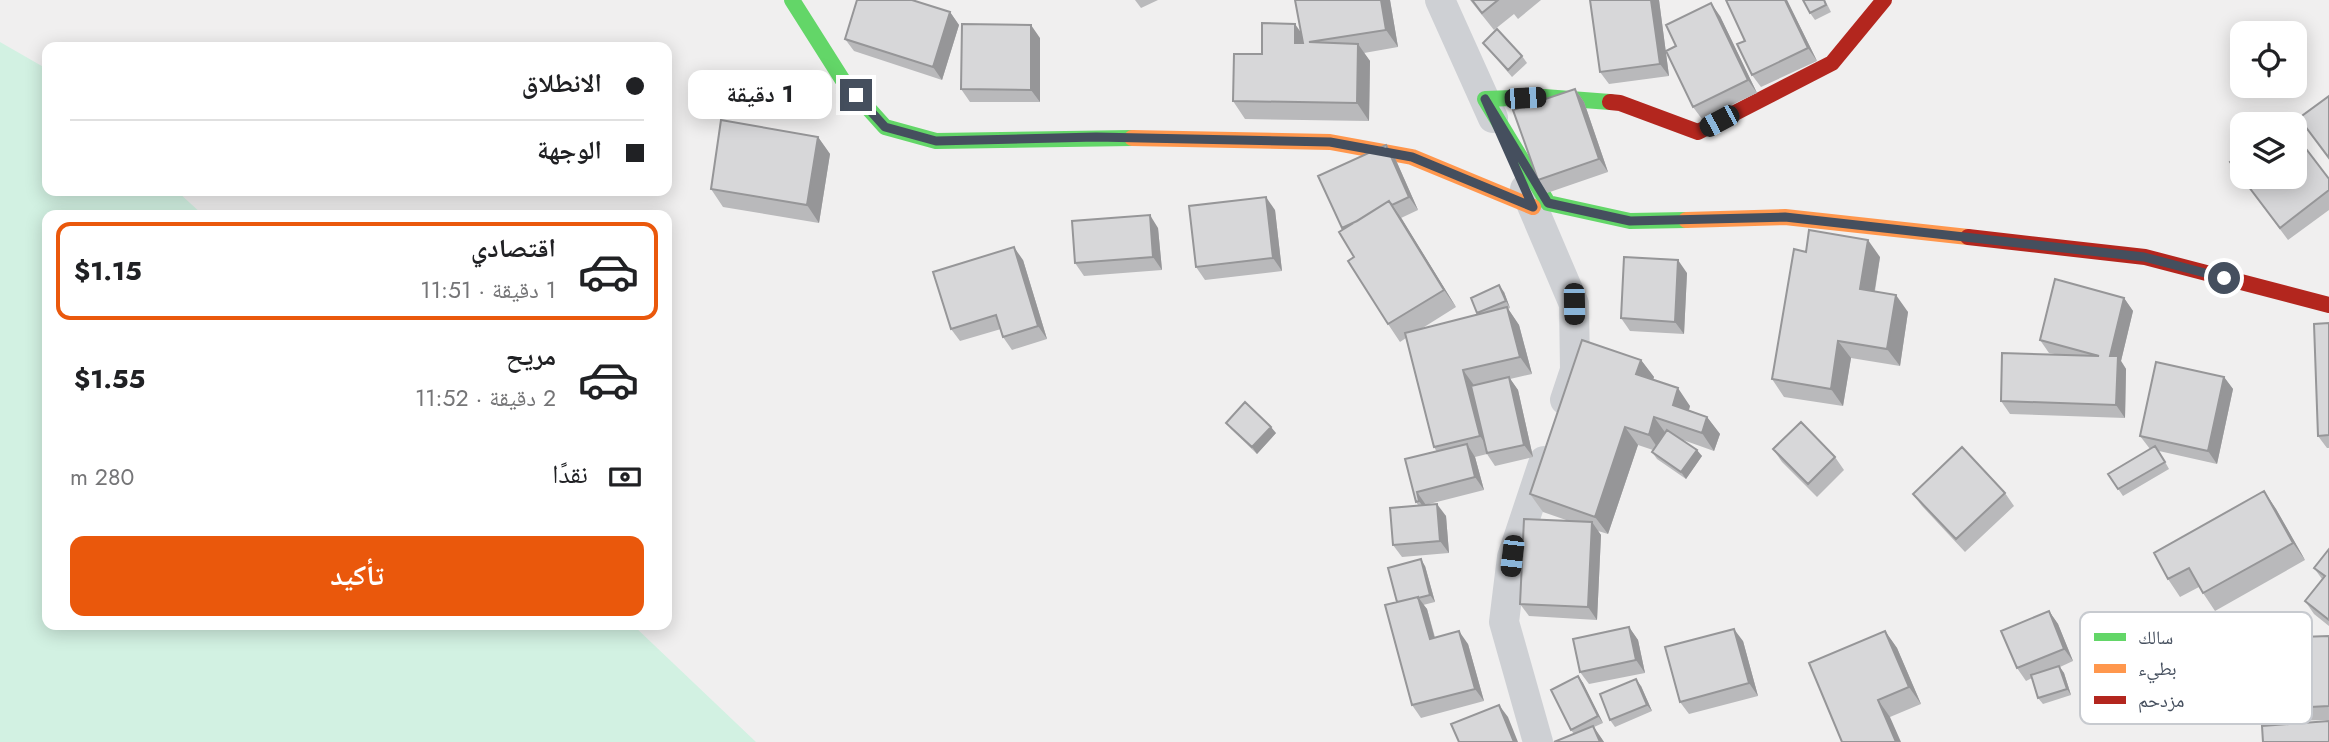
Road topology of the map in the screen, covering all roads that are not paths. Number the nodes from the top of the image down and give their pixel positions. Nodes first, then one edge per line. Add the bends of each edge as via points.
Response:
1 (792, 0) edge
2 (1440, 0) edge
3 (1885, 0) edge
4 (1485, 99) junction
5 (1533, 207) junction
6 (2329, 305) edge
7 (1538, 742) edge

1 - 5 street via 842,79 885,127 936,141 1096,137 1330,142 1412,157
2 - 4 street
3 - 4 street via 1832,63 1698,132 1620,103 1544,97
4 - 5 street
4 - 6 street via 1548,203 1630,221 1785,217 2144,257
5 - 7 street via 1574,304 1575,370 1512,556 1504,622

